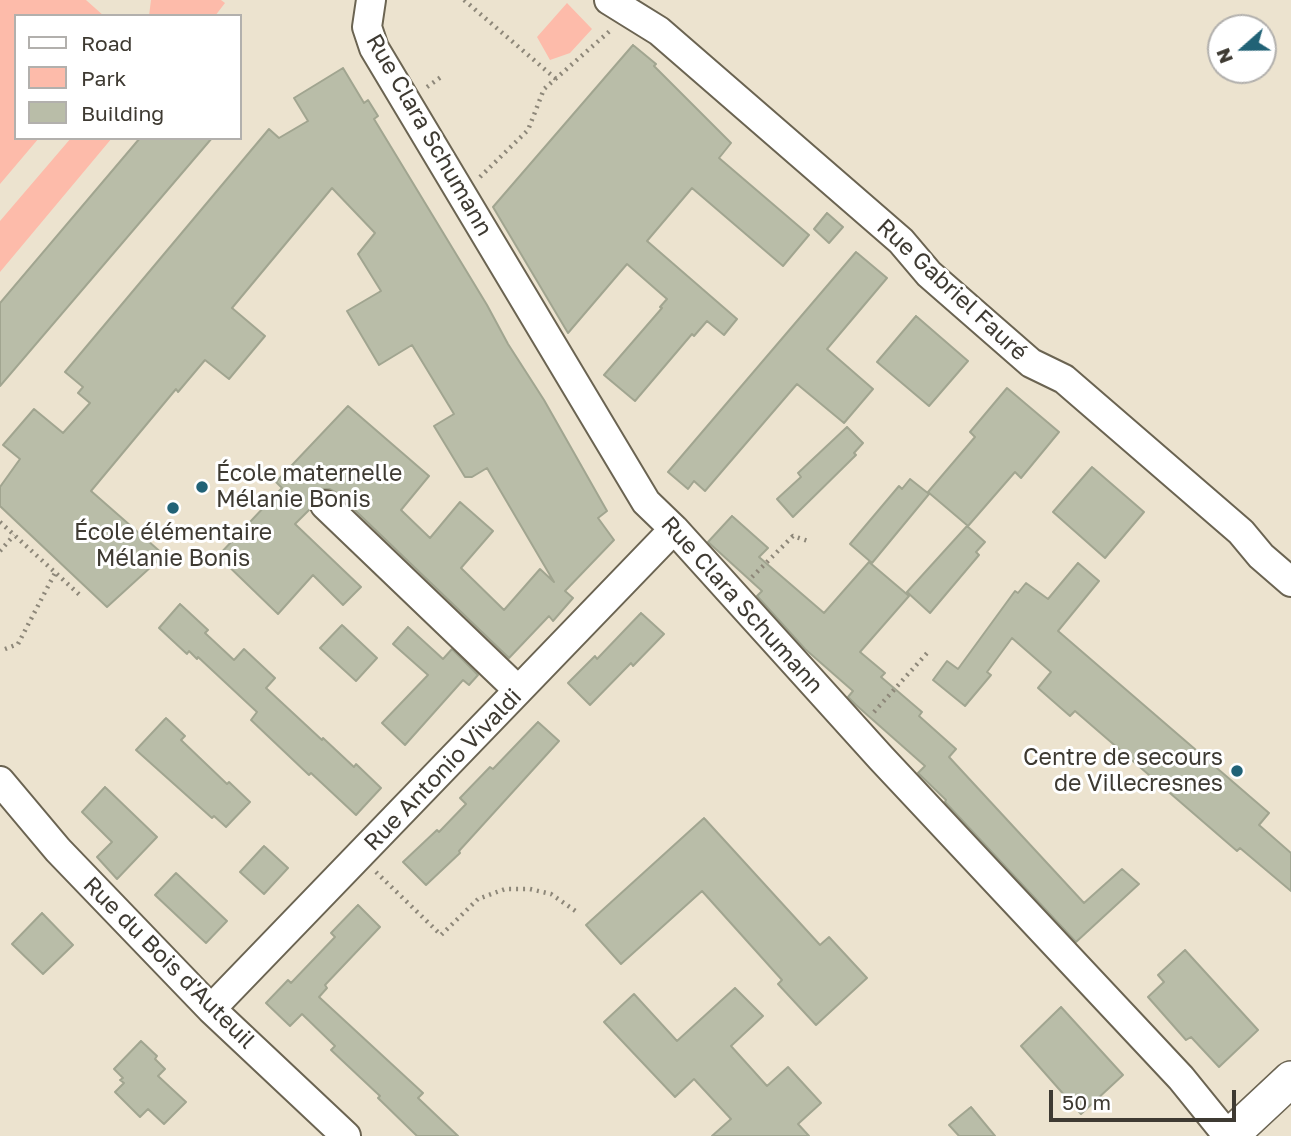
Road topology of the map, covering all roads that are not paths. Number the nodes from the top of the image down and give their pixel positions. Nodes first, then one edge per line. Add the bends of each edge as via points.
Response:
1 (371, 0) edge
2 (619, 7) edge
3 (325, 505) dead end
4 (674, 529) junction
5 (1291, 582) edge
6 (518, 690) junction
7 (0, 781) edge
8 (211, 1009) junction
9 (1290, 1081) edge
10 (346, 1136) edge
11 (1229, 1136) edge

1 - 4 street, Rue Clara Schumann via 367,27 373,48 646,502
2 - 5 street, Rue Gabriel Fauré via 659,31 901,241 929,274 1031,363 1074,387 1241,532
3 - 6 street
4 - 6 street, Rue Antonio Vivaldi
4 - 11 street, Rue Clara Schumann via 1181,1078
6 - 8 street, Rue Antonio Vivaldi
7 - 8 street, Rue du Bois d'Auteuil via 58,850
8 - 10 street, Rue du Bois d'Auteuil
9 - 11 street

